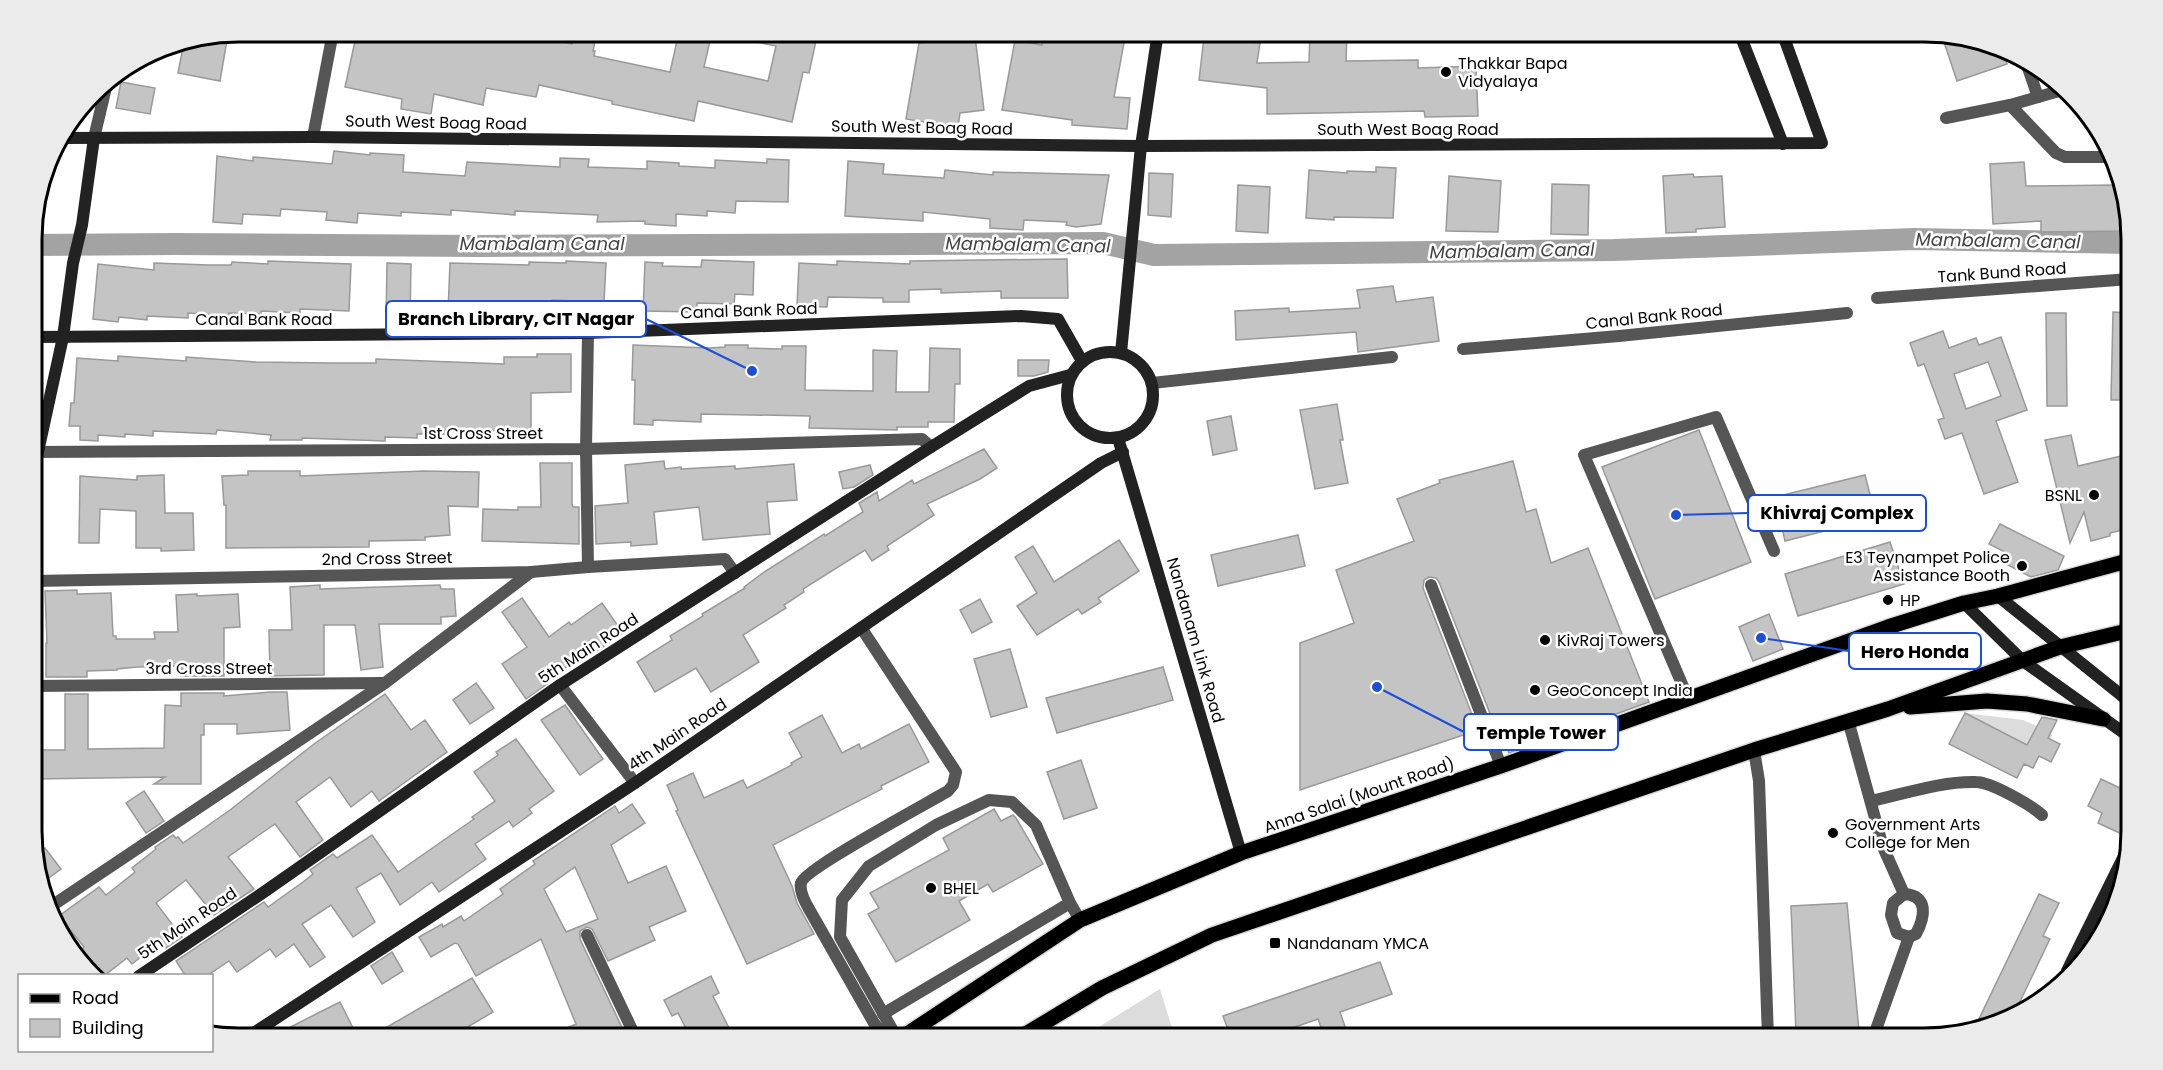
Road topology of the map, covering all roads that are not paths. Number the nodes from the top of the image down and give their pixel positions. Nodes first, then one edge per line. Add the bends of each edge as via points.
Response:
1 (331, 42) edge
2 (1157, 42) edge
3 (1743, 42) edge
4 (1786, 42) edge
5 (2030, 73) edge
6 (2055, 92) edge
7 (104, 96) edge
8 (2038, 97) junction
9 (2010, 105) junction
10 (1946, 118) dead end
11 (314, 137) junction
12 (70, 138) edge
13 (94, 138) junction
14 (1783, 144) junction
15 (1141, 146) junction
16 (2103, 157) edge
17 (2121, 280) edge
18 (1878, 298) dead end
19 (1847, 313) dead end
20 (588, 333) junction
21 (42, 337) edge
22 (63, 337) junction
23 (1464, 349) dead end
24 (1121, 353) junction
25 (1392, 357) dead end
26 (1082, 361) junction
27 (1070, 375) junction
28 (1152, 384) junction
29 (42, 423) edge
30 (1118, 438) junction
31 (931, 447) junction
32 (586, 448) junction
33 (42, 452) edge
34 (1123, 452) junction
35 (1774, 551) dead end
36 (2121, 563) edge
37 (588, 567) junction
38 (531, 572) junction
39 (735, 573) junction
40 (42, 581) edge
41 (1431, 585) dead end
42 (1998, 596) junction
43 (1964, 603) junction
44 (862, 629) junction
45 (2121, 632) edge
46 (2060, 647) junction
47 (2023, 661) junction
48 (385, 683) junction
49 (560, 685) junction
50 (42, 686) edge
51 (2121, 695) edge
52 (1688, 698) junction
53 (1888, 709) junction
54 (2103, 719) junction
55 (1848, 720) junction
56 (2121, 731) edge
57 (1754, 750) junction
58 (1501, 766) junction
59 (635, 783) junction
60 (1871, 801) junction
61 (2042, 815) dead end
62 (1241, 853) junction
63 (2116, 872) edge
64 (1904, 894) junction
65 (56, 902) edge
66 (1070, 903) junction
67 (2099, 907) junction
68 (2104, 910) edge
69 (1080, 920) junction
70 (587, 935) dead end
71 (1909, 937) junction
72 (2072, 961) edge
73 (140, 974) edge
74 (883, 1014) junction
75 (261, 1028) edge
76 (631, 1028) edge
77 (878, 1028) edge
78 (892, 1028) edge
79 (914, 1028) edge
80 (1036, 1028) edge
81 (1768, 1028) edge
82 (1877, 1028) edge

1 - 11 street
2 - 15 street
3 - 14 street
4 - 14 street, South West Boag Road via 1822,142
5 - 8 street
6 - 8 street
7 - 13 street
8 - 9 street
9 - 10 street
9 - 16 street via 2056,153 2065,157
11 - 13 street, South West Boag Road
11 - 15 street, South West Boag Road
12 - 13 street, South West Boag Road
13 - 22 street
14 - 15 street, South West Boag Road
15 - 24 street
17 - 18 street, Tank Bund Road
19 - 23 street, Canal Bank Road
20 - 22 street, Canal Bank Road
20 - 26 street, Canal Bank Road via 1021,316 1058,319
20 - 32 street
21 - 22 street, Canal Bank Road
22 - 29 street
24 - 26 street via 1107,352
24 - 28 street via 1141,364
25 - 28 street
26 - 27 street
27 - 30 street via 1067,401 1079,426 1090,434
27 - 31 street, 5th Main Road via 1029,386
28 - 30 street via 1154,398 1146,418 1131,433
30 - 34 street, Nandanam Link Road
31 - 32 street, 1st Cross Street via 922,440
31 - 39 street, 5th Main Road
32 - 33 street, 1st Cross Street
32 - 37 street
34 - 44 street, 4th Main Road via 1101,463
34 - 62 street, Nandanam Link Road
35 - 52 street via 1716,417 1584,455
36 - 42 main road, Anna Salai (Mount Road)
37 - 38 street, 2nd Cross Street
37 - 39 street, 2nd Cross Street via 725,559
38 - 40 street, 2nd Cross Street
38 - 48 street
39 - 49 street, 5th Main Road
41 - 58 street
42 - 43 main road, Anna Salai (Mount Road)
42 - 46 street
43 - 47 street
43 - 52 main road, Anna Salai (Mount Road)
44 - 59 street, 4th Main Road
44 - 77 street via 956,772 948,791 828,860 808,873 801,883 809,909
45 - 46 main road
46 - 47 main road
46 - 51 street
47 - 53 main road
47 - 54 street
48 - 50 street, 3rd Cross Street
48 - 65 street
49 - 59 street
49 - 73 street, 5th Main Road
52 - 58 main road, Anna Salai (Mount Road)
53 - 54 main road via 1988,701 2027,704
53 - 55 main road
54 - 56 street
55 - 57 main road
55 - 60 street
57 - 80 main road via 1212,935 1102,988
57 - 81 street via 1760,781
58 - 62 main road, Anna Salai (Mount Road)
59 - 75 street, 4th Main Road
60 - 61 street via 1978,782 2030,804
60 - 64 street via 1883,847
62 - 69 main road, Anna Salai (Mount Road)
63 - 67 street
64 - 71 street via 1893,903 1892,915 1897,933
64 - 71 street via 1913,894 1923,909 1917,934
66 - 69 street
66 - 74 street
66 - 74 street via 1036,825 1012,802 989,800 936,825 869,866 842,900 840,938
67 - 68 street
67 - 72 street
69 - 79 main road, Anna Salai (Mount Road)
70 - 76 street
71 - 82 street
74 - 78 street

